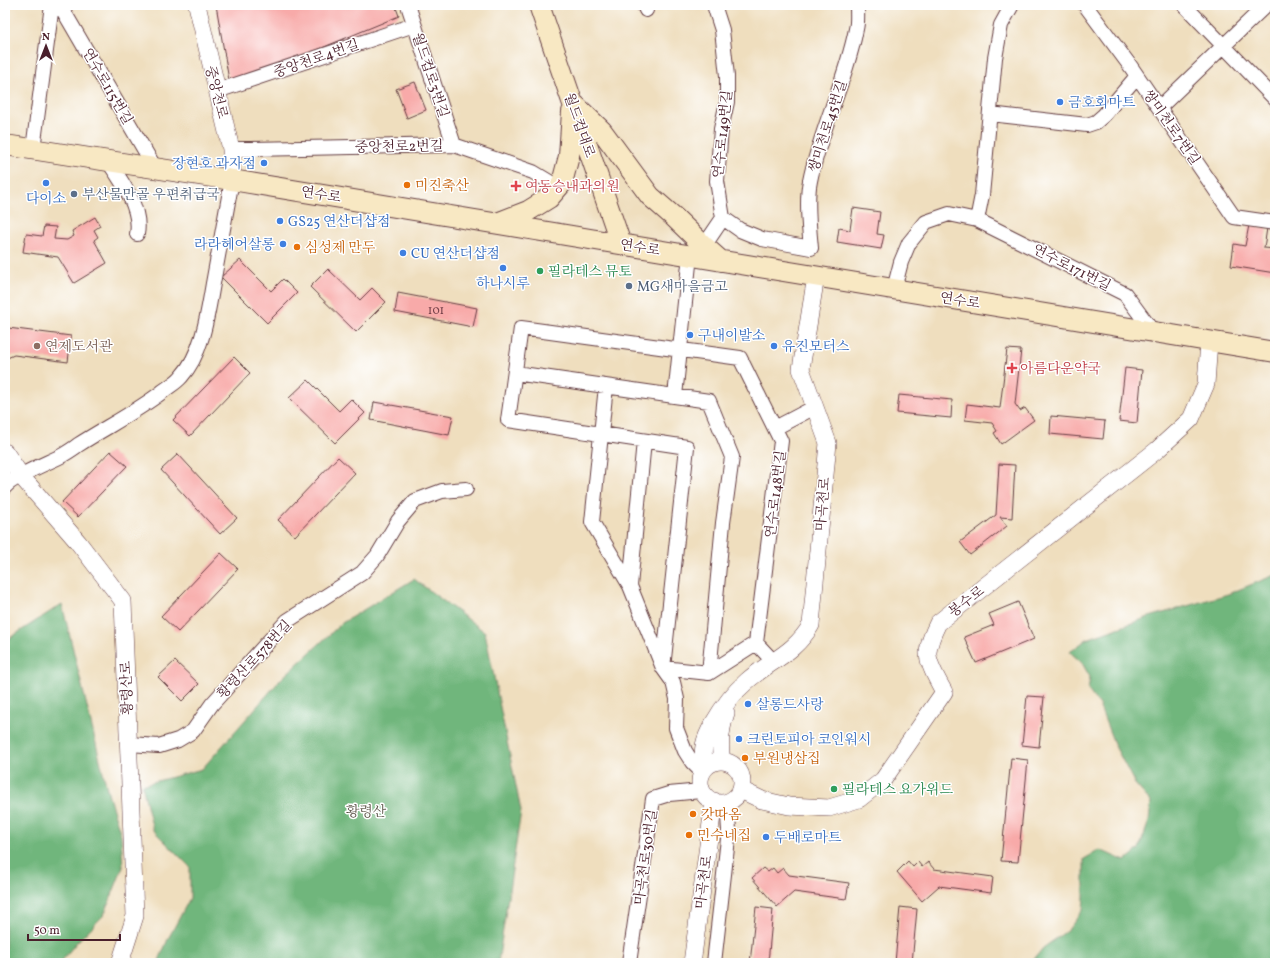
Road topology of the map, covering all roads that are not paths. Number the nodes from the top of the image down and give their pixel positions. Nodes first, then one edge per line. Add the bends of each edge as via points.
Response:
1 (52, 5) edge
2 (60, 5) edge
3 (197, 5) edge
4 (408, 5) edge
5 (539, 5) edge
6 (714, 5) edge
7 (857, 5) edge
8 (1012, 5) edge
9 (1085, 5) edge
10 (1184, 5) edge
11 (1266, 5) edge
12 (414, 25) junction
13 (1224, 46) junction
14 (1137, 76) junction
15 (217, 91) junction
16 (1275, 99) edge
17 (573, 104) junction
18 (1159, 108) junction
19 (990, 114) junction
20 (5, 145) edge
21 (454, 145) junction
22 (231, 149) junction
23 (33, 150) junction
24 (108, 161) junction
25 (155, 168) junction
26 (232, 180) junction
27 (558, 187) junction
28 (724, 218) junction
29 (977, 220) junction
30 (497, 224) junction
31 (1275, 224) edge
32 (137, 234) dead end
33 (621, 244) junction
34 (697, 251) junction
35 (816, 276) junction
36 (894, 289) junction
37 (1153, 332) junction
38 (1209, 342) junction
39 (680, 350) junction
40 (1275, 352) edge
41 (514, 373) junction
42 (606, 386) junction
43 (675, 396) junction
44 (815, 407) junction
45 (775, 428) junction
46 (601, 434) junction
47 (644, 441) junction
48 (5, 452) edge
49 (21, 476) junction
50 (5, 487) edge
51 (466, 489) dead end
52 (630, 586) junction
53 (756, 643) junction
54 (773, 661) junction
55 (664, 668) junction
56 (709, 674) junction
57 (730, 699) junction
58 (129, 744) junction
59 (722, 761) junction
60 (704, 770) junction
61 (741, 790) junction
62 (714, 799) junction
63 (120, 963) edge
64 (629, 963) edge
65 (692, 963) edge
66 (714, 963) edge

1 - 23 street
2 - 25 street, 연수로115번길
3 - 15 street, 중앙천로
4 - 12 street, 월드컵로3번길
5 - 17 main road, 월드컵대로
6 - 28 street, 연수로149번길 via 722,30 727,76 727,102 717,181
7 - 28 street, 쌍미천로45번길 via 856,28 841,85 809,182 811,248 762,239 740,230
8 - 19 street via 1001,25
9 - 14 street, 쌍미천로7번길
10 - 13 street
11 - 13 street
12 - 15 street, 중앙천로4번길
12 - 21 street, 월드컵로3번길
13 - 16 street
13 - 18 street
14 - 18 street, 쌍미천로7번길
14 - 19 street via 1104,115 1087,125
15 - 22 street, 중앙천로
17 - 27 main road via 567,164 562,183
17 - 33 main road, 월드컵대로
17 - 34 main road via 602,131 650,196 674,217
18 - 31 street, 쌍미천로7번길 via 1234,217
19 - 29 street
20 - 23 main road, 연수로
21 - 22 street, 중앙천로2번길
21 - 27 street, 중앙천로2번길 via 533,172
22 - 26 street, 중앙천로
23 - 24 main road, 연수로
24 - 25 main road, 연수로
24 - 32 street via 136,211
25 - 26 main road, 연수로
26 - 30 main road, 연수로
26 - 49 street via 204,328 194,359 181,377 157,396 64,454
27 - 30 main road via 549,198 528,211
28 - 34 street
29 - 36 street, 연수로171번길 via 949,214 926,222 909,243
29 - 37 street, 연수로171번길 via 1125,294
30 - 33 main road, 연수로
33 - 34 main road, 연수로
34 - 35 main road, 연수로 via 721,260
34 - 39 street
35 - 36 main road, 연수로
35 - 44 street, 마곡천로 via 801,369
36 - 37 main road, 연수로
37 - 38 main road, 연수로
38 - 40 main road, 연수로
38 - 61 street, 봉수로 via 1206,384 1191,419 1157,450 938,623 927,653 932,670 944,692 884,780 859,799 829,808 789,806 762,800
39 - 41 street, 연수로148번길 via 520,328
39 - 43 street
39 - 45 street, 연수로148번길 via 740,358
41 - 42 street
41 - 46 street, 연수로148번길 via 508,420
42 - 43 street
42 - 46 street
43 - 56 street via 709,401 732,457
44 - 45 street
44 - 54 street, 마곡천로 via 828,443 811,625 798,644
45 - 53 street, 연수로148번길 via 781,441
46 - 47 street, 연수로148번길
46 - 52 street via 592,522
47 - 52 street
47 - 55 street, 연수로148번길 via 687,447
48 - 49 street, 황령산로
49 - 50 street
49 - 58 street, 황령산로 via 78,542 123,601
51 - 58 street, 황령산로578번길 via 442,491 415,501 398,521 377,556 362,573 287,621 212,704 193,731 178,740 159,746
52 - 55 street
53 - 54 street
53 - 56 street
54 - 57 street, 마곡천로 via 746,681
55 - 56 street
55 - 60 street via 673,682 677,698 676,728 685,751 692,762
57 - 59 street, 마곡천로 via 720,737
57 - 60 street, 마곡천로 via 706,734 703,746
58 - 63 street, 황령산로 via 134,916
59 - 60 street via 714,762
59 - 61 street via 732,764 739,771 742,780
60 - 62 street, 마곡천로 via 699,782
61 - 62 street via 735,798
62 - 64 street, 마곡천로30번길 via 669,794 654,799
62 - 65 street, 마곡천로
62 - 66 street via 729,830

